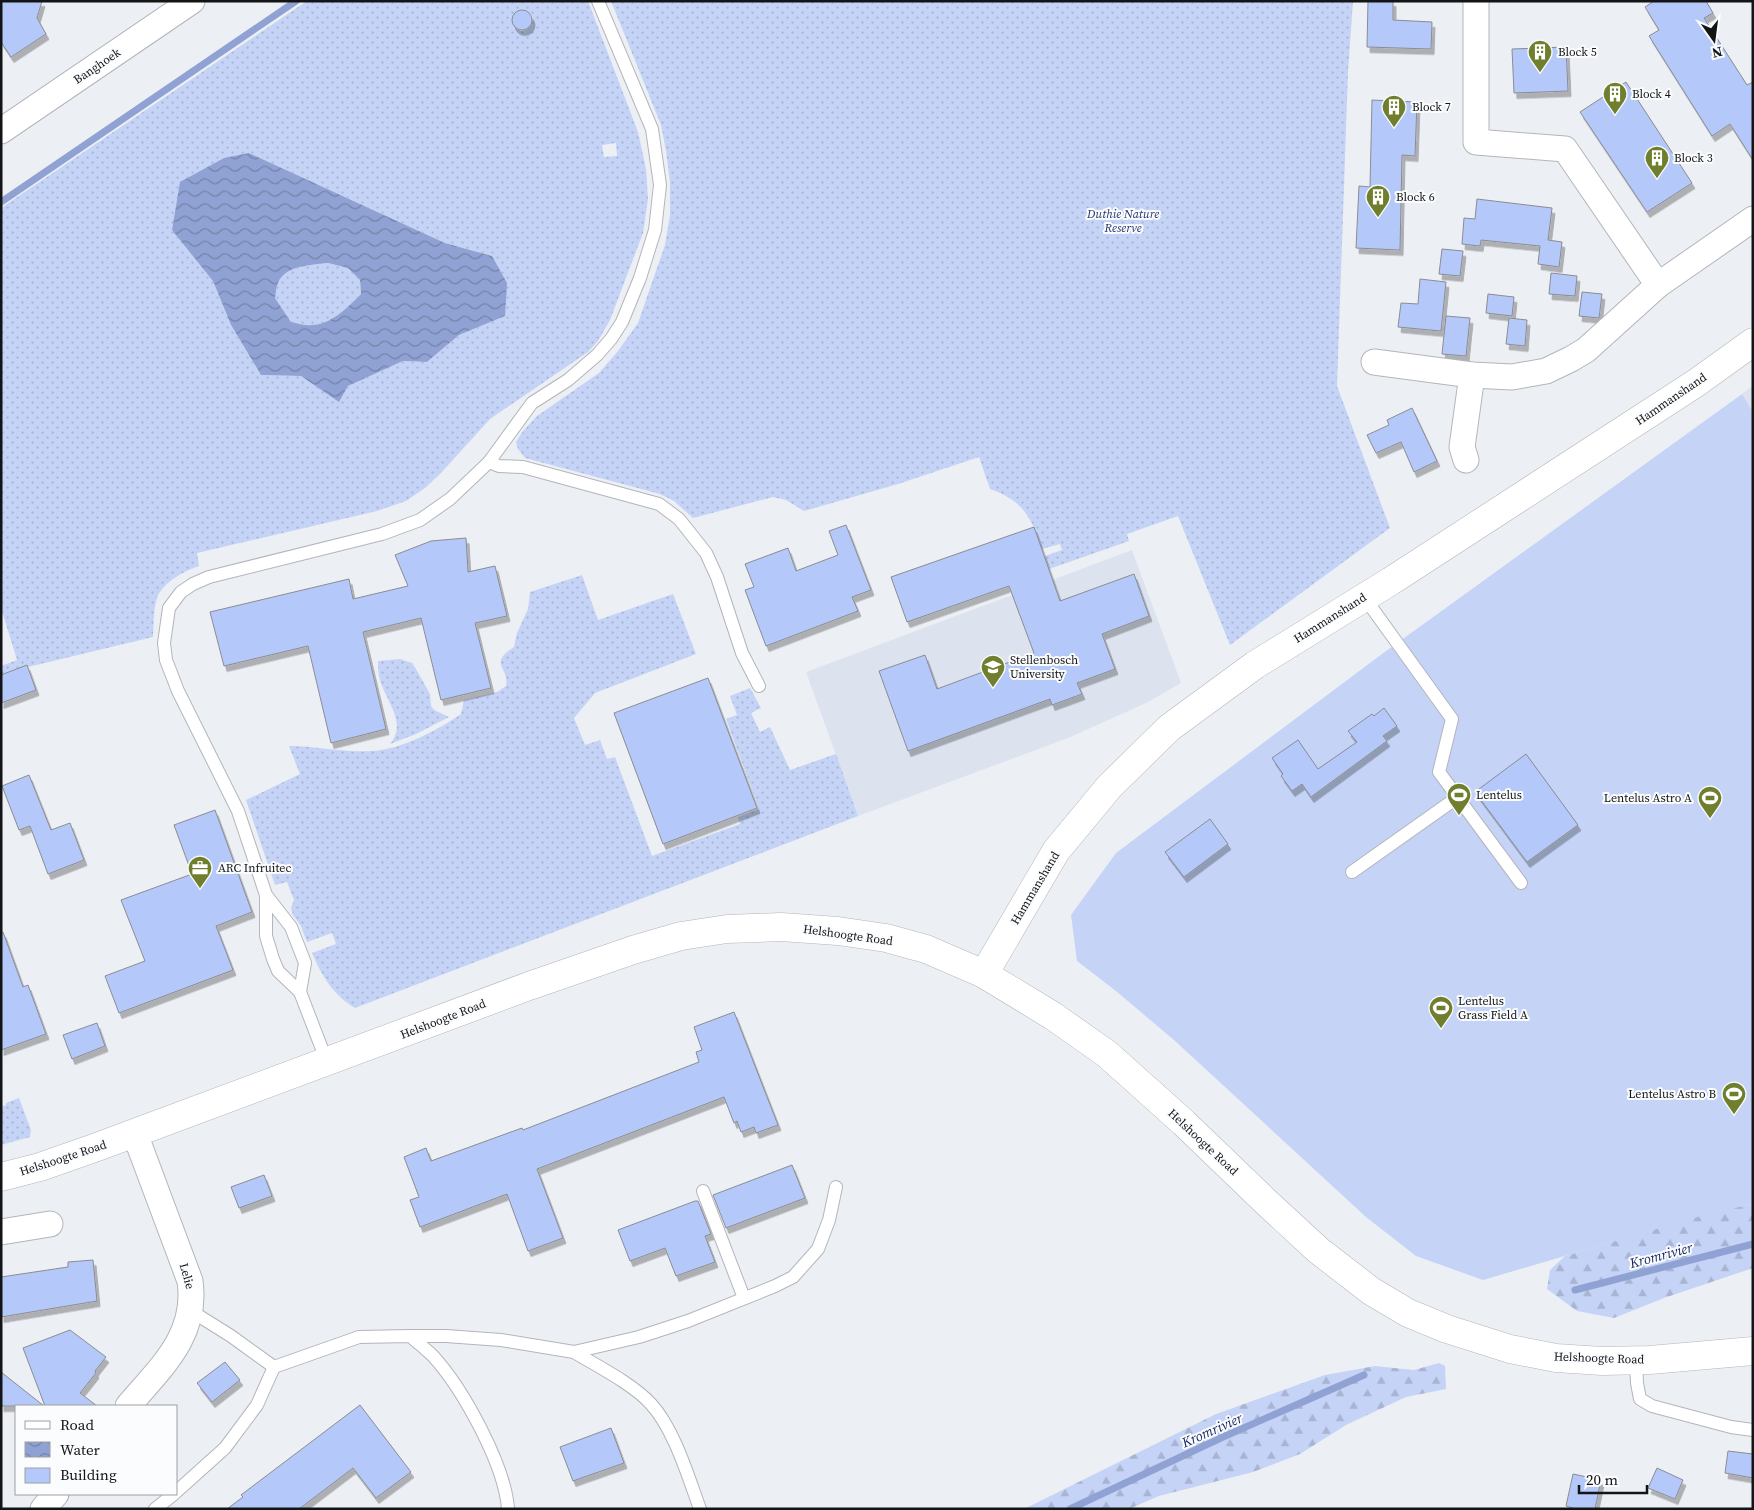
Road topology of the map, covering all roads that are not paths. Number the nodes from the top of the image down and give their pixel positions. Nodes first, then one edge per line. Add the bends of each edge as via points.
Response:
1 (192, 1) edge
2 (598, 1) edge
3 (1476, 1) edge
4 (1, 131) edge
5 (1753, 219) edge
6 (1658, 285) junction
7 (1753, 342) edge
8 (1374, 362) dead end
9 (1472, 375) junction
10 (1466, 460) dead end
11 (489, 462) junction
12 (1364, 597) junction
13 (759, 686) dead end
14 (1458, 797) junction
15 (1352, 872) dead end
16 (1521, 883) dead end
17 (266, 894) junction
18 (984, 974) junction
19 (300, 992) junction
20 (327, 1062) junction
21 (135, 1134) junction
22 (1, 1177) edge
23 (836, 1187) dead end
24 (703, 1191) dead end
25 (50, 1224) dead end
26 (1, 1232) edge
27 (744, 1298) junction
28 (191, 1311) junction
29 (410, 1336) junction
30 (1753, 1351) edge
31 (574, 1352) junction
32 (1636, 1361) junction
33 (274, 1367) junction
34 (129, 1405) edge
35 (1753, 1430) edge
36 (178, 1490) edge
37 (55, 1495) edge
38 (172, 1495) edge
39 (43, 1509) edge
40 (155, 1509) edge
41 (508, 1509) edge
42 (700, 1509) edge

1 - 4 street, Banghoek
2 - 11 lane via 652,129 660,185 656,230 626,313 611,339 568,380 532,403
3 - 6 street via 1476,142 1564,149
5 - 6 street
6 - 9 street via 1571,360 1546,371 1512,377
7 - 12 main road, Hammanshand via 1696,383
8 - 9 street
9 - 10 street via 1462,447
11 - 13 lane via 498,466 524,467 659,504 679,519 706,553 742,653
11 - 17 lane via 450,499 420,520 382,534 209,577 181,592 169,608 164,643 166,660 178,691 238,811
12 - 14 lane via 1452,719 1440,772
12 - 18 main road, Hammanshand via 1255,665 1170,728 1109,787 1056,851
14 - 15 lane
14 - 16 lane
17 - 19 lane via 291,927 305,963
17 - 19 lane via 266,936 273,959 278,971
18 - 20 main road, Helshoogte Road via 926,949 886,938 781,927 727,929 681,936 633,950
18 - 32 main road, Helshoogte Road via 1107,1054 1312,1244 1378,1296 1447,1329 1510,1349 1556,1358
19 - 20 lane
20 - 21 main road, Helshoogte Road
21 - 22 main road, Helshoogte Road
21 - 28 street, Lelie via 190,1281
23 - 27 lane via 824,1235 813,1257 794,1277
24 - 27 lane
25 - 26 street
27 - 31 lane via 639,1337
28 - 33 lane
28 - 34 street, Lelie via 183,1335 169,1358
29 - 31 lane via 501,1340
29 - 33 lane via 359,1337
29 - 41 lane via 432,1355 475,1419 498,1464
30 - 32 main road, Helshoogte Road
31 - 42 lane via 651,1404 674,1443
32 - 35 lane via 1640,1400 1652,1406
33 - 36 lane via 257,1404 225,1448
37 - 39 street
38 - 40 lane

